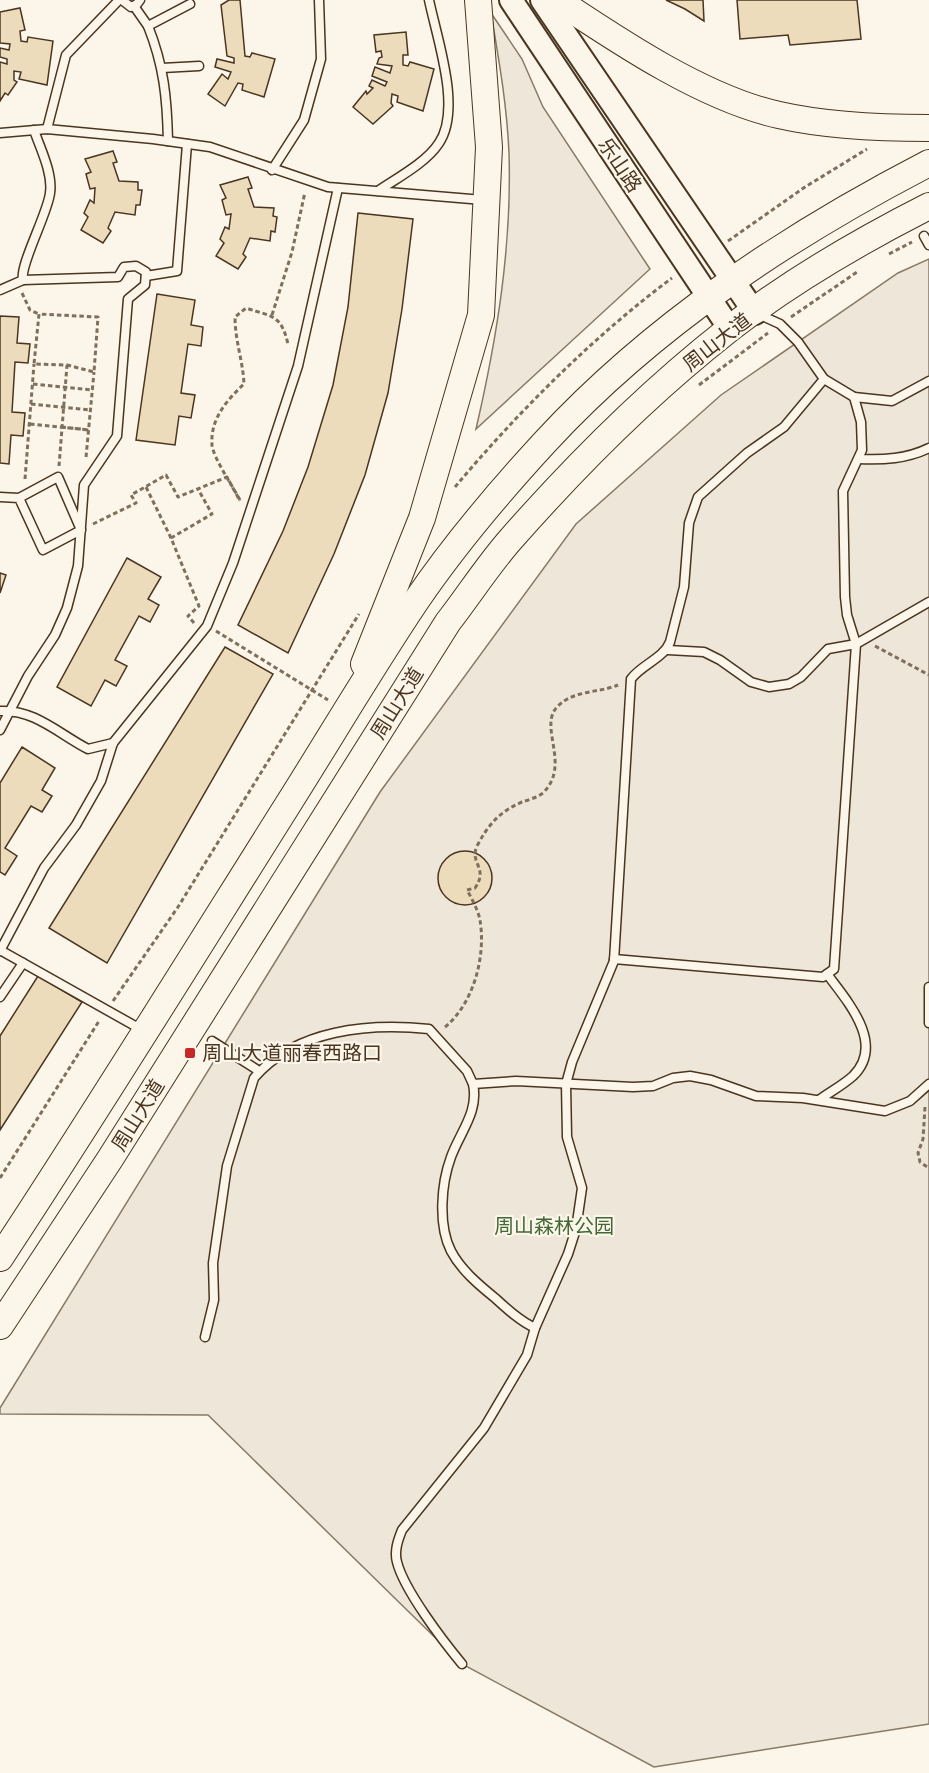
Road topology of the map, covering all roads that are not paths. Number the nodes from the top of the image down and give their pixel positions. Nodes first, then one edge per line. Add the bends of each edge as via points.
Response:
1 (121, 0) edge
2 (319, 0) edge
3 (429, 0) edge
4 (478, 0) edge
5 (511, 0) edge
6 (542, 0) edge
7 (557, 0) edge
8 (137, 3) edge
9 (190, 4) dead end
10 (148, 26) junction
11 (199, 66) dead end
12 (162, 68) junction
13 (929, 128) edge
14 (47, 129) junction
15 (34, 130) junction
16 (0, 133) edge
17 (168, 141) junction
18 (187, 144) junction
19 (929, 164) edge
20 (273, 170) junction
21 (338, 188) junction
22 (378, 191) junction
23 (487, 200) junction
24 (929, 206) edge
25 (924, 236) road end
26 (929, 245) edge
27 (146, 276) junction
28 (23, 280) junction
29 (731, 281) junction
30 (0, 290) edge
31 (708, 297) junction
32 (755, 313) junction
33 (729, 329) junction
34 (824, 379) junction
35 (929, 381) edge
36 (854, 397) junction
37 (929, 448) edge
38 (859, 459) junction
39 (0, 497) edge
40 (22, 497) junction
41 (81, 530) junction
42 (929, 602) edge
43 (856, 644) junction
44 (668, 650) junction
45 (5, 711) edge
46 (343, 716) junction
47 (0, 730) edge
48 (113, 743) junction
49 (0, 950) edge
50 (614, 959) junction
51 (22, 963) junction
52 (827, 974) junction
53 (929, 987) edge
54 (0, 997) edge
55 (929, 1023) edge
56 (146, 1032) junction
57 (212, 1041) dead end
58 (260, 1071) junction
59 (473, 1084) junction
60 (566, 1084) junction
61 (929, 1085) edge
62 (819, 1100) junction
63 (0, 1258) edge
64 (0, 1326) edge
65 (535, 1328) junction
66 (205, 1337) dead end
67 (462, 1664) dead end

1 - 8 lane via 124,4
1 - 14 lane via 66,55
2 - 20 lane via 321,59 304,120
3 - 22 lane via 446,78 449,124 438,145
4 - 23 main road via 489,147
5 - 31 main road, 乐山路
6 - 29 main road, 乐山路
7 - 13 main road via 615,39 706,89 778,115 861,126
8 - 10 lane
9 - 10 lane
10 - 12 lane
11 - 12 lane
12 - 17 lane
14 - 15 lane
14 - 17 lane
15 - 16 lane
15 - 28 lane via 51,192 21,272
17 - 18 lane
18 - 20 lane via 210,147
18 - 27 lane via 177,271
19 - 29 main road, 周山大道 via 858,200
20 - 21 lane
21 - 22 lane
21 - 48 lane via 298,366 233,563 205,629
22 - 23 lane
23 - 46 main road via 481,315 422,518
24 - 32 main road, 周山大道 via 876,233
25 - 26 lane
27 - 28 lane via 136,266 124,267 118,277
27 - 41 lane via 145,285 128,299 117,436 84,485
28 - 30 lane
29 - 31 main road, 周山大道
29 - 32 main road, 乐山路
31 - 33 main road, 乐山路
31 - 46 main road, 周山大道 via 621,367 517,474 417,600
32 - 33 main road, 周山大道
32 - 34 lane via 780,324
33 - 64 main road, 周山大道 via 648,398 576,469 510,540 448,622 117,1149
34 - 36 lane
34 - 44 lane via 784,427 747,453 698,497 689,523 684,587
35 - 36 lane via 892,401
36 - 38 lane via 861,422
37 - 38 lane via 884,460
38 - 43 lane via 843,491 845,597
39 - 40 lane
40 - 41 lane via 58,477
40 - 41 lane via 43,550
41 - 45 lane via 78,566 55,635
42 - 43 lane
43 - 44 lane via 828,648 801,677 789,684 769,687 751,682 704,652
43 - 52 lane via 834,969
44 - 50 lane via 638,669 631,679
45 - 47 lane
45 - 48 lane via 39,719 88,749
46 - 56 main road, 周山大道
48 - 49 lane via 100,782 76,825 44,868
49 - 51 lane
50 - 52 lane via 823,977
50 - 60 lane
51 - 54 lane
51 - 56 lane
52 - 62 lane via 853,1007 866,1037 864,1062
53 - 55 lane
56 - 63 main road, 周山大道
57 - 58 lane
58 - 59 lane via 290,1050 320,1037 353,1029 407,1027 429,1029 467,1071
58 - 66 lane via 254,1078 227,1166 213,1263 214,1300
59 - 60 lane
59 - 65 lane via 476,1099 450,1159 445,1183 445,1235 462,1267 503,1306
60 - 62 lane via 653,1086 690,1076 756,1096
60 - 65 lane via 567,1137 582,1188 580,1207 568,1254
61 - 62 lane via 910,1101 885,1111
65 - 67 lane via 527,1355 484,1428 402,1530 396,1545 401,1574 438,1634

